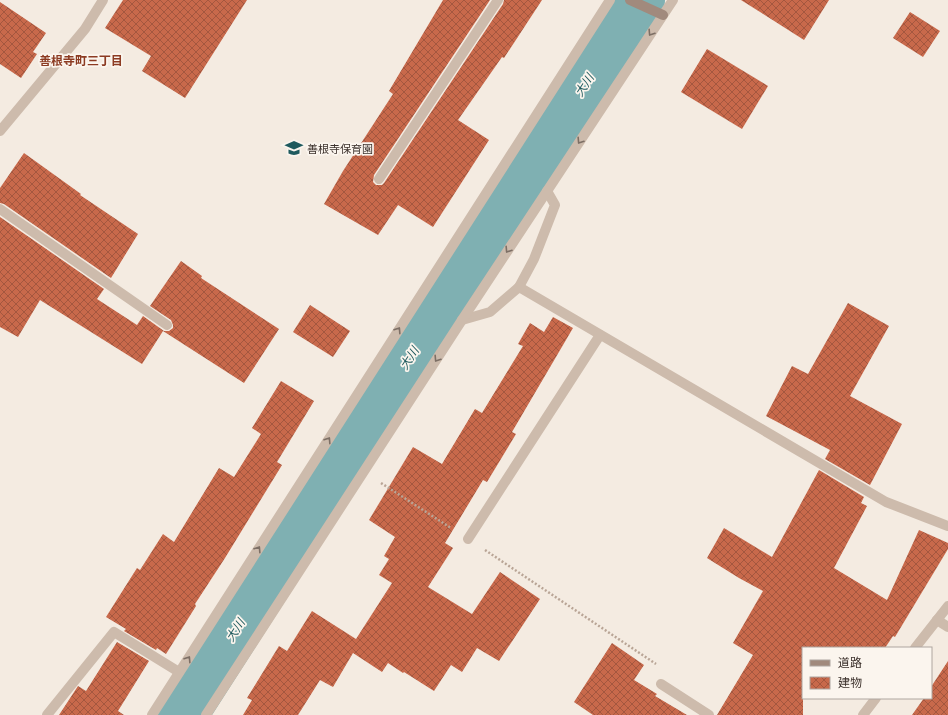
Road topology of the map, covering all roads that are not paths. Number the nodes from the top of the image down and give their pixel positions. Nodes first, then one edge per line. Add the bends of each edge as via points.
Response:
1 (103, 0) edge
2 (498, 0) edge
3 (610, 0) edge
4 (630, 0) edge
5 (673, 0) edge
6 (663, 15) junction
7 (0, 132) edge
8 (379, 179) dead end
9 (547, 191) junction
10 (0, 210) edge
11 (519, 287) junction
12 (462, 320) junction
13 (167, 325) dead end
14 (600, 335) junction
15 (948, 526) edge
16 (468, 539) road end
17 (948, 606) edge
18 (937, 620) junction
19 (948, 627) edge
20 (917, 647) edge
21 (179, 672) junction
22 (662, 684) road end
23 (875, 699) edge
24 (47, 715) edge
25 (152, 715) edge
26 (206, 715) edge
27 (709, 715) edge
28 (863, 715) edge

1 - 7 street via 85,28
2 - 8 street
21 -> 3 street
4 - 6 street
5 - 6 street
6 -> 9 street
9 - 11 street via 555,205 534,259
9 -> 12 street
10 - 13 street
11 - 12 street via 490,312
11 - 14 street
12 -> 26 street
14 - 15 street via 886,502
14 - 16 street
17 - 18 street
18 - 19 street
18 - 20 street
21 - 24 street via 114,632
21 - 25 street
22 - 27 street
23 - 28 street

